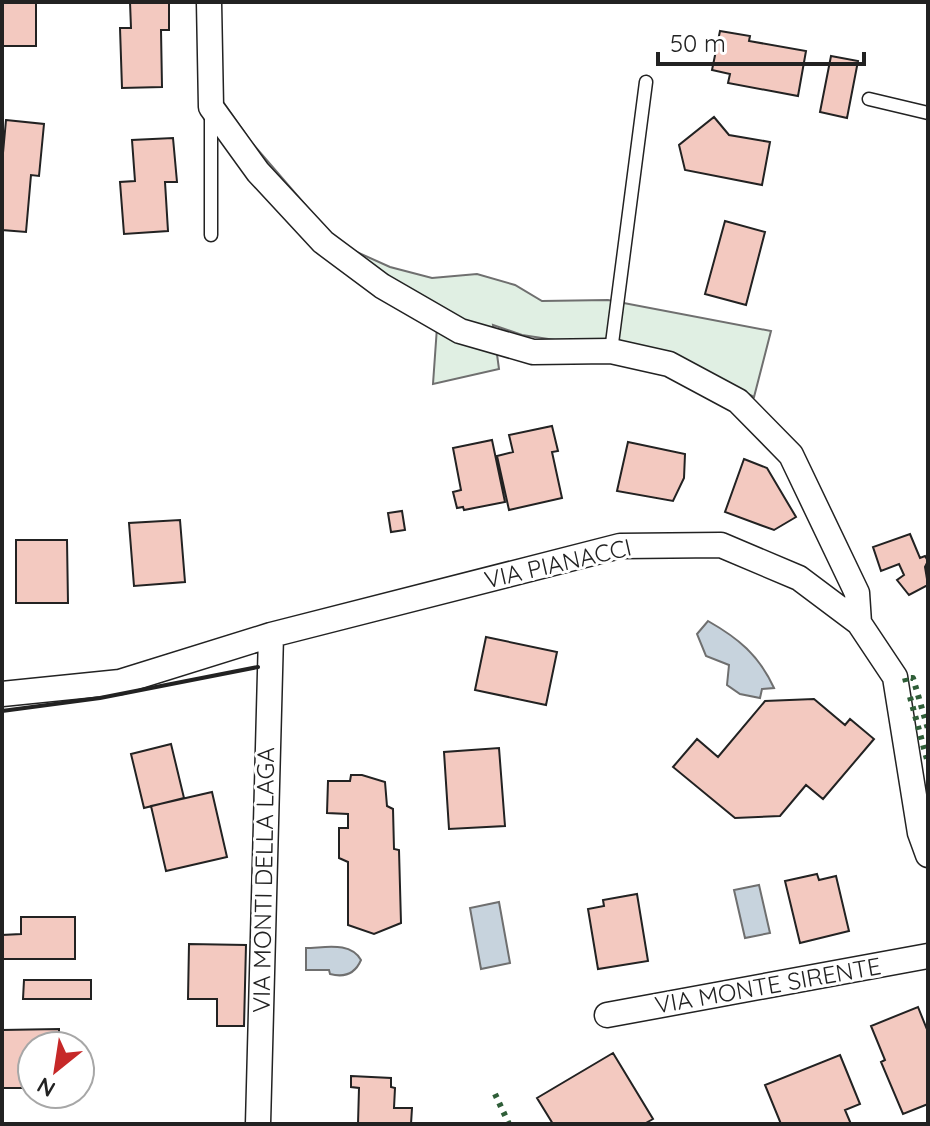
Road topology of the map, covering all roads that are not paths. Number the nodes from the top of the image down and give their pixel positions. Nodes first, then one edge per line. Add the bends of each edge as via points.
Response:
1 (209, 2) edge
2 (646, 82) dead end
3 (869, 99) dead end
4 (211, 107) junction
5 (928, 113) edge
6 (211, 235) dead end
7 (611, 351) junction
8 (859, 623) junction
9 (271, 635) junction
10 (2, 694) edge
11 (925, 840) edge
12 (928, 956) edge
13 (607, 1015) dead end
14 (258, 1124) edge

1 - 4 street
2 - 7 lane
3 - 5 lane
4 - 6 lane
4 - 7 street via 258,172 323,242 382,286 460,331 533,352
7 - 8 street via 669,364 738,401 791,455 857,593
8 - 9 street, VIA PIANACCI via 799,578 721,545 620,546
8 - 11 street, VIA PIANACCI via 895,677
9 - 10 street, VIA PIANACCI via 120,682
9 - 14 street, VIA MONTI DELLA LAGA
12 - 13 street, VIA MONTE SIRENTE

